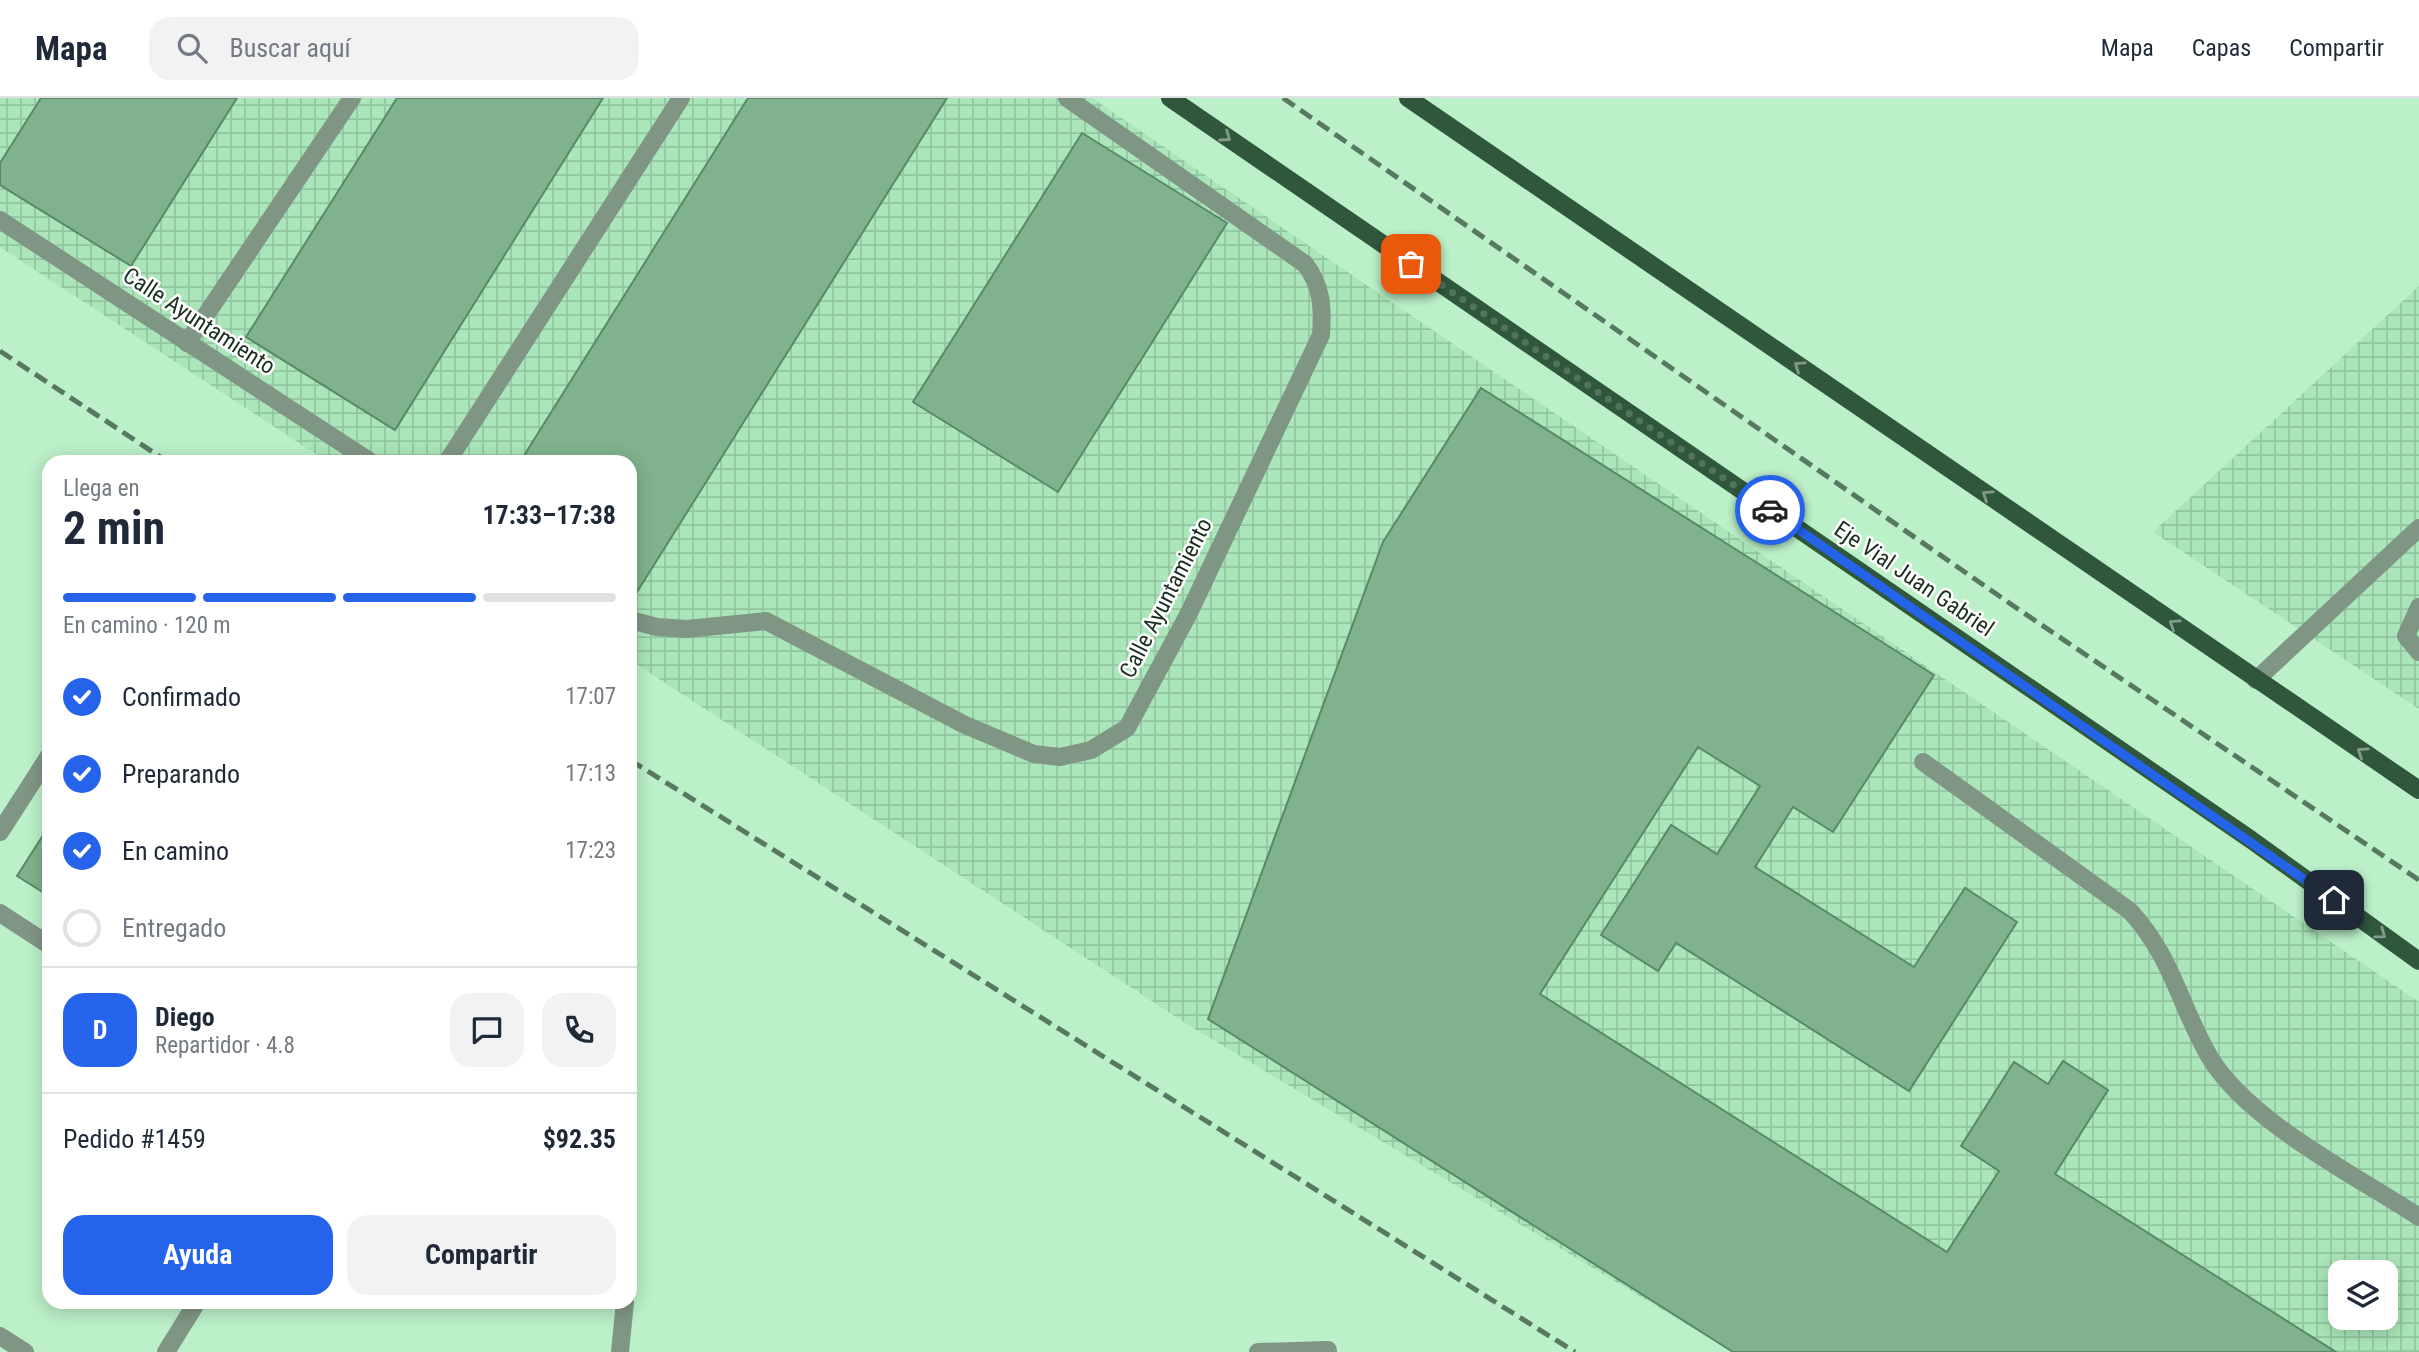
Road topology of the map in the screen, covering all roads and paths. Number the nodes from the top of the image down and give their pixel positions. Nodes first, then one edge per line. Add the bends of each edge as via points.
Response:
1 (352, 98) edge
2 (681, 98) edge
3 (1067, 98) edge
4 (1170, 98) edge
5 (1408, 98) edge
6 (0, 220) edge
7 (187, 343) junction
8 (360, 455) edge
9 (452, 455) edge
10 (2419, 528) edge
11 (2419, 607) edge
12 (637, 622) edge
13 (2419, 652) edge
14 (2256, 680) junction
15 (1923, 762) dead end
16 (42, 767) edge
17 (2419, 790) edge
18 (0, 832) edge
19 (0, 913) edge
20 (42, 940) edge
21 (2419, 961) edge
22 (2419, 1217) edge
23 (193, 1309) edge
24 (625, 1309) edge
25 (0, 1336) edge
26 (1328, 1350) dead end
27 (25, 1352) edge
28 (166, 1352) edge
29 (620, 1352) edge
30 (1258, 1352) edge

1 - 7 street
2 - 9 street
3 - 12 street, Calle Ayuntamiento via 1306,264 1317,279 1321,297 1321,335 1188,615 1127,728 1091,750 1060,757 1034,754 965,725 766,621 687,628
4 -> 21 main road, Eje Vial Juan Gabriel via 2250,839
14 -> 5 main road
6 - 7 street, Calle Ayuntamiento
7 - 8 street, Calle Ayuntamiento
10 - 14 street
11 - 13 street via 2406,636
17 -> 14 main road
15 - 22 street via 2130,911 2169,964 2209,1055 2232,1089 2265,1118
16 - 18 street
19 - 20 street
23 - 28 street
24 - 29 street
25 - 27 street
26 - 30 street

